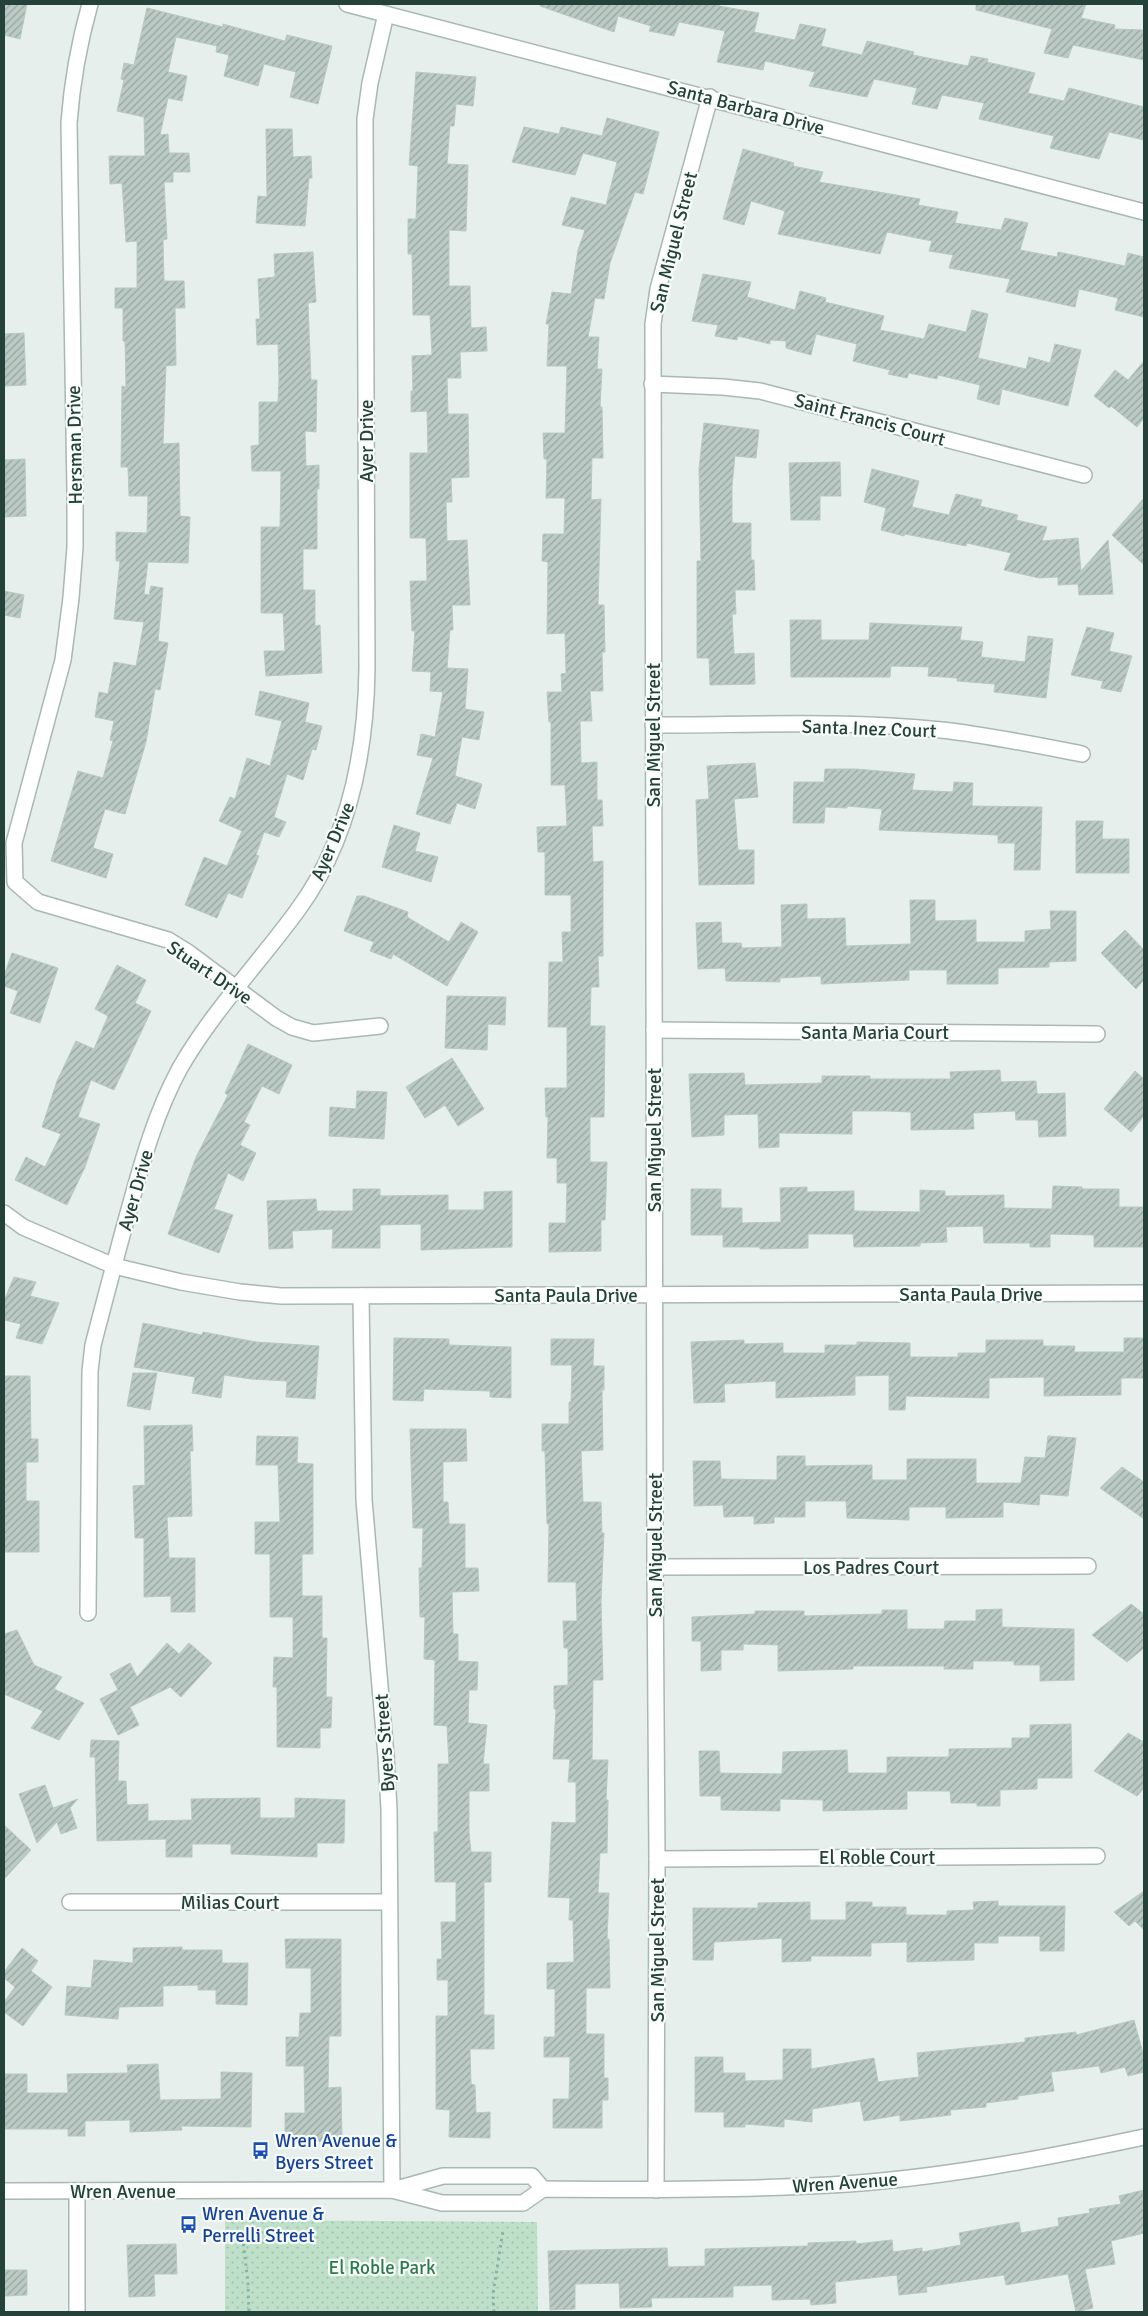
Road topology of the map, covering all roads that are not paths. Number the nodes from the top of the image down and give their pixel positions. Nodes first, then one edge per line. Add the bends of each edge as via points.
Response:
1 (90, 4) edge
2 (347, 4) edge
3 (386, 14) junction
4 (710, 97) junction
5 (1144, 212) edge
6 (652, 384) junction
7 (1084, 476) dead end
8 (653, 725) junction
9 (1082, 754) dead end
10 (15, 882) joint
11 (237, 989) junction
12 (380, 1026) dead end
13 (654, 1030) junction
14 (1097, 1034) dead end
15 (4, 1212) edge
16 (114, 1266) junction
17 (1144, 1293) edge
18 (654, 1295) junction
19 (361, 1296) junction
20 (1088, 1566) dead end
21 (655, 1567) junction
22 (88, 1613) dead end
23 (1097, 1856) dead end
24 (657, 1859) junction
25 (70, 1902) dead end
26 (389, 1902) junction
27 (1144, 2136) edge
28 (543, 2189) junction
29 (392, 2190) junction
30 (656, 2190) junction
31 (4, 2191) edge
32 (77, 2191) junction
33 (77, 2312) edge

1 - 10 street, Hersman Drive via 72,83 69,123 75,490 72,598 58,678 14,843
2 - 3 street, Santa Barbara Drive
3 - 4 street, Santa Barbara Drive
3 - 11 street, Ayer Drive via 364,119 367,668 361,753 340,830 320,874 299,909
4 - 5 street, Santa Barbara Drive
4 - 6 street, San Miguel Street via 658,289 653,324
6 - 7 street, Saint Francis Court via 760,391
6 - 8 street, San Miguel Street
8 - 9 street, Santa Inez Court via 858,725 940,730
8 - 13 street, San Miguel Street
10 - 11 street, Stuart Drive via 38,902 168,940
11 - 12 street, Stuart Drive via 292,1027 313,1033
11 - 16 street, Ayer Drive via 180,1068 158,1114
13 - 14 street, Santa Maria Court
13 - 18 street, San Miguel Street
15 - 16 street, Santa Paula Drive via 24,1227
16 - 19 street, Santa Paula Drive via 240,1292 281,1296
16 - 22 street, Ayer Drive via 90,1370
17 - 18 street, Santa Paula Drive
18 - 19 street, Santa Paula Drive
18 - 21 street, San Miguel Street
19 - 26 street, Byers Street via 362,1464 386,1756
20 - 21 street, Los Padres Court
21 - 24 street, San Miguel Street
23 - 24 street, El Roble Court
24 - 30 street, San Miguel Street
25 - 26 street, Milias Court
26 - 29 street, Byers Street
27 - 30 street, Wren Avenue via 1042,2159 924,2176 832,2185
28 - 29 street, Wren Avenue via 523,2203 442,2203
28 - 29 street, Wren Avenue via 532,2176 443,2176
28 - 30 street, Wren Avenue
29 - 32 street, Wren Avenue
31 - 32 street, Wren Avenue
32 - 33 street

